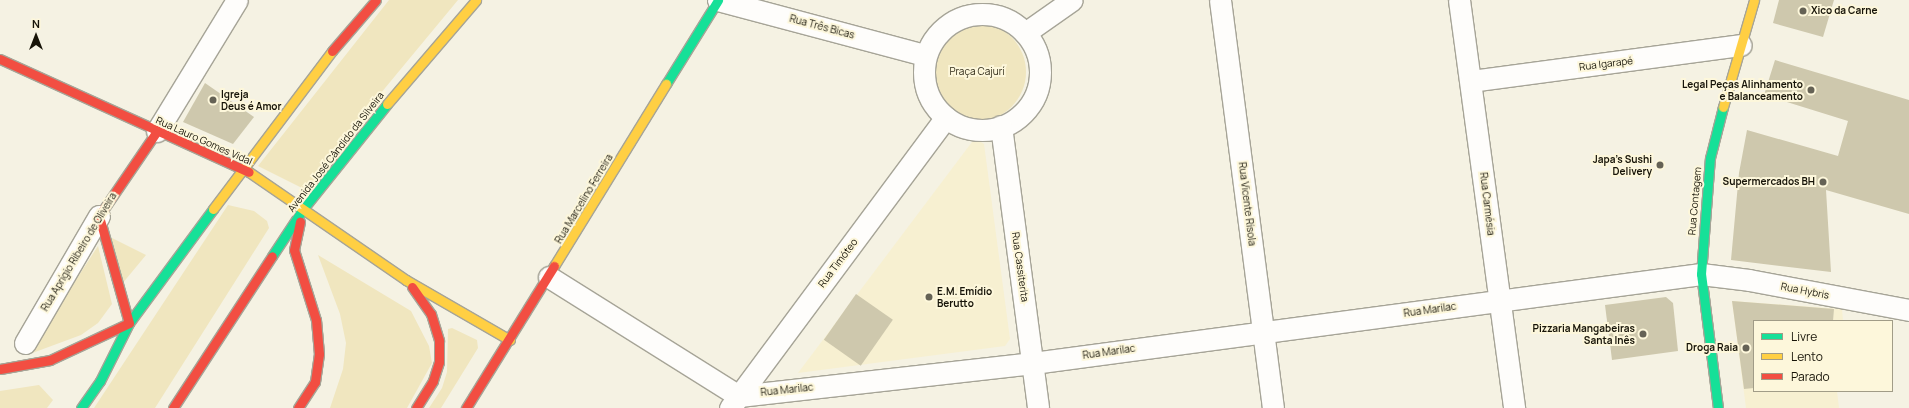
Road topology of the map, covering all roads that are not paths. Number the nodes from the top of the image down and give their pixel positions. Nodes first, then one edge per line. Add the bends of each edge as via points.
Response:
1 (237, 0) edge
2 (376, 0) edge
3 (476, 0) edge
4 (718, 0) edge
5 (1072, 0) edge
6 (1220, 0) edge
7 (1459, 0) edge
8 (1754, 0) edge
9 (975, 7) edge
10 (1026, 33) junction
11 (1741, 45) junction
12 (926, 55) junction
13 (0, 59) edge
14 (1471, 81) junction
15 (946, 117) junction
16 (1001, 126) junction
17 (157, 131) junction
18 (245, 169) junction
19 (302, 210) junction
20 (99, 216) junction
21 (1701, 274) junction
22 (549, 277) junction
23 (406, 280) junction
24 (1499, 300) junction
25 (1909, 310) edge
26 (129, 323) junction
27 (1263, 332) junction
28 (510, 340) junction
29 (25, 344) dead end
30 (1033, 363) junction
31 (0, 370) edge
32 (734, 402) edge
33 (81, 408) edge
34 (173, 408) edge
35 (298, 408) edge
36 (416, 408) edge
37 (466, 408) edge
38 (1038, 408) edge
39 (1273, 408) edge
40 (1514, 408) edge
41 (1718, 408) edge

1 - 17 street, Rua Aprígio Ribeiro de Oliveira
2 - 18 main road via 314,72
3 - 19 main road, Avenida José Cândido da Silveira via 380,112
4 - 12 street, Rua Três Bicas
4 - 22 main road, Rua Marcelino Ferreira
5 - 10 street
6 - 27 street, Rua Vicente Risola
7 - 14 street, Rua Carmésia
8 - 11 main road, Rua Contagem
9 - 10 street via 1011,21
9 - 12 street via 944,27 933,40
10 - 16 street via 1039,62 1037,89 1027,108
11 - 14 street, Rua Igarapé
11 - 21 main road, Rua Contagem via 1710,158
12 - 15 street via 923,72 926,89 934,105
13 - 17 main road, Rua Lauro Gomes Vidal
14 - 24 street, Rua Carmésia
15 - 16 street via 972,129
15 - 32 street, Rua Timóteo
16 - 30 street, Rua Cassiterita
17 - 18 main road, Rua Lauro Gomes Vidal
17 - 20 main road, Rua Aprígio Ribeiro de Oliveira
18 - 19 main road, Rua Lauro Gomes Vidal
18 - 26 main road
19 - 23 main road, Rua Lauro Gomes Vidal
19 - 34 main road, Avenida José Cândido da Silveira
19 - 35 main road via 294,250 316,320 319,354 315,382
20 - 26 main road
20 - 29 street, Rua Aprígio Ribeiro de Oliveira
21 - 24 street, Rua Marilac
21 - 25 street, Rua Hybris
21 - 41 main road, Rua Contagem
22 - 28 main road, Rua Marcelino Ferreira
22 - 32 street
23 - 28 main road, Rua Lauro Gomes Vidal
23 - 36 main road via 431,314 440,341 433,381
24 - 27 street, Rua Marilac
24 - 40 street, Rua Carmésia
26 - 31 main road via 50,360
26 - 33 main road via 100,380
27 - 30 street, Rua Marilac
27 - 39 street, Rua Vicente Risola
28 - 37 main road, Rua Marcelino Ferreira
30 - 32 street, Rua Marilac
30 - 38 street, Rua Cassiterita

